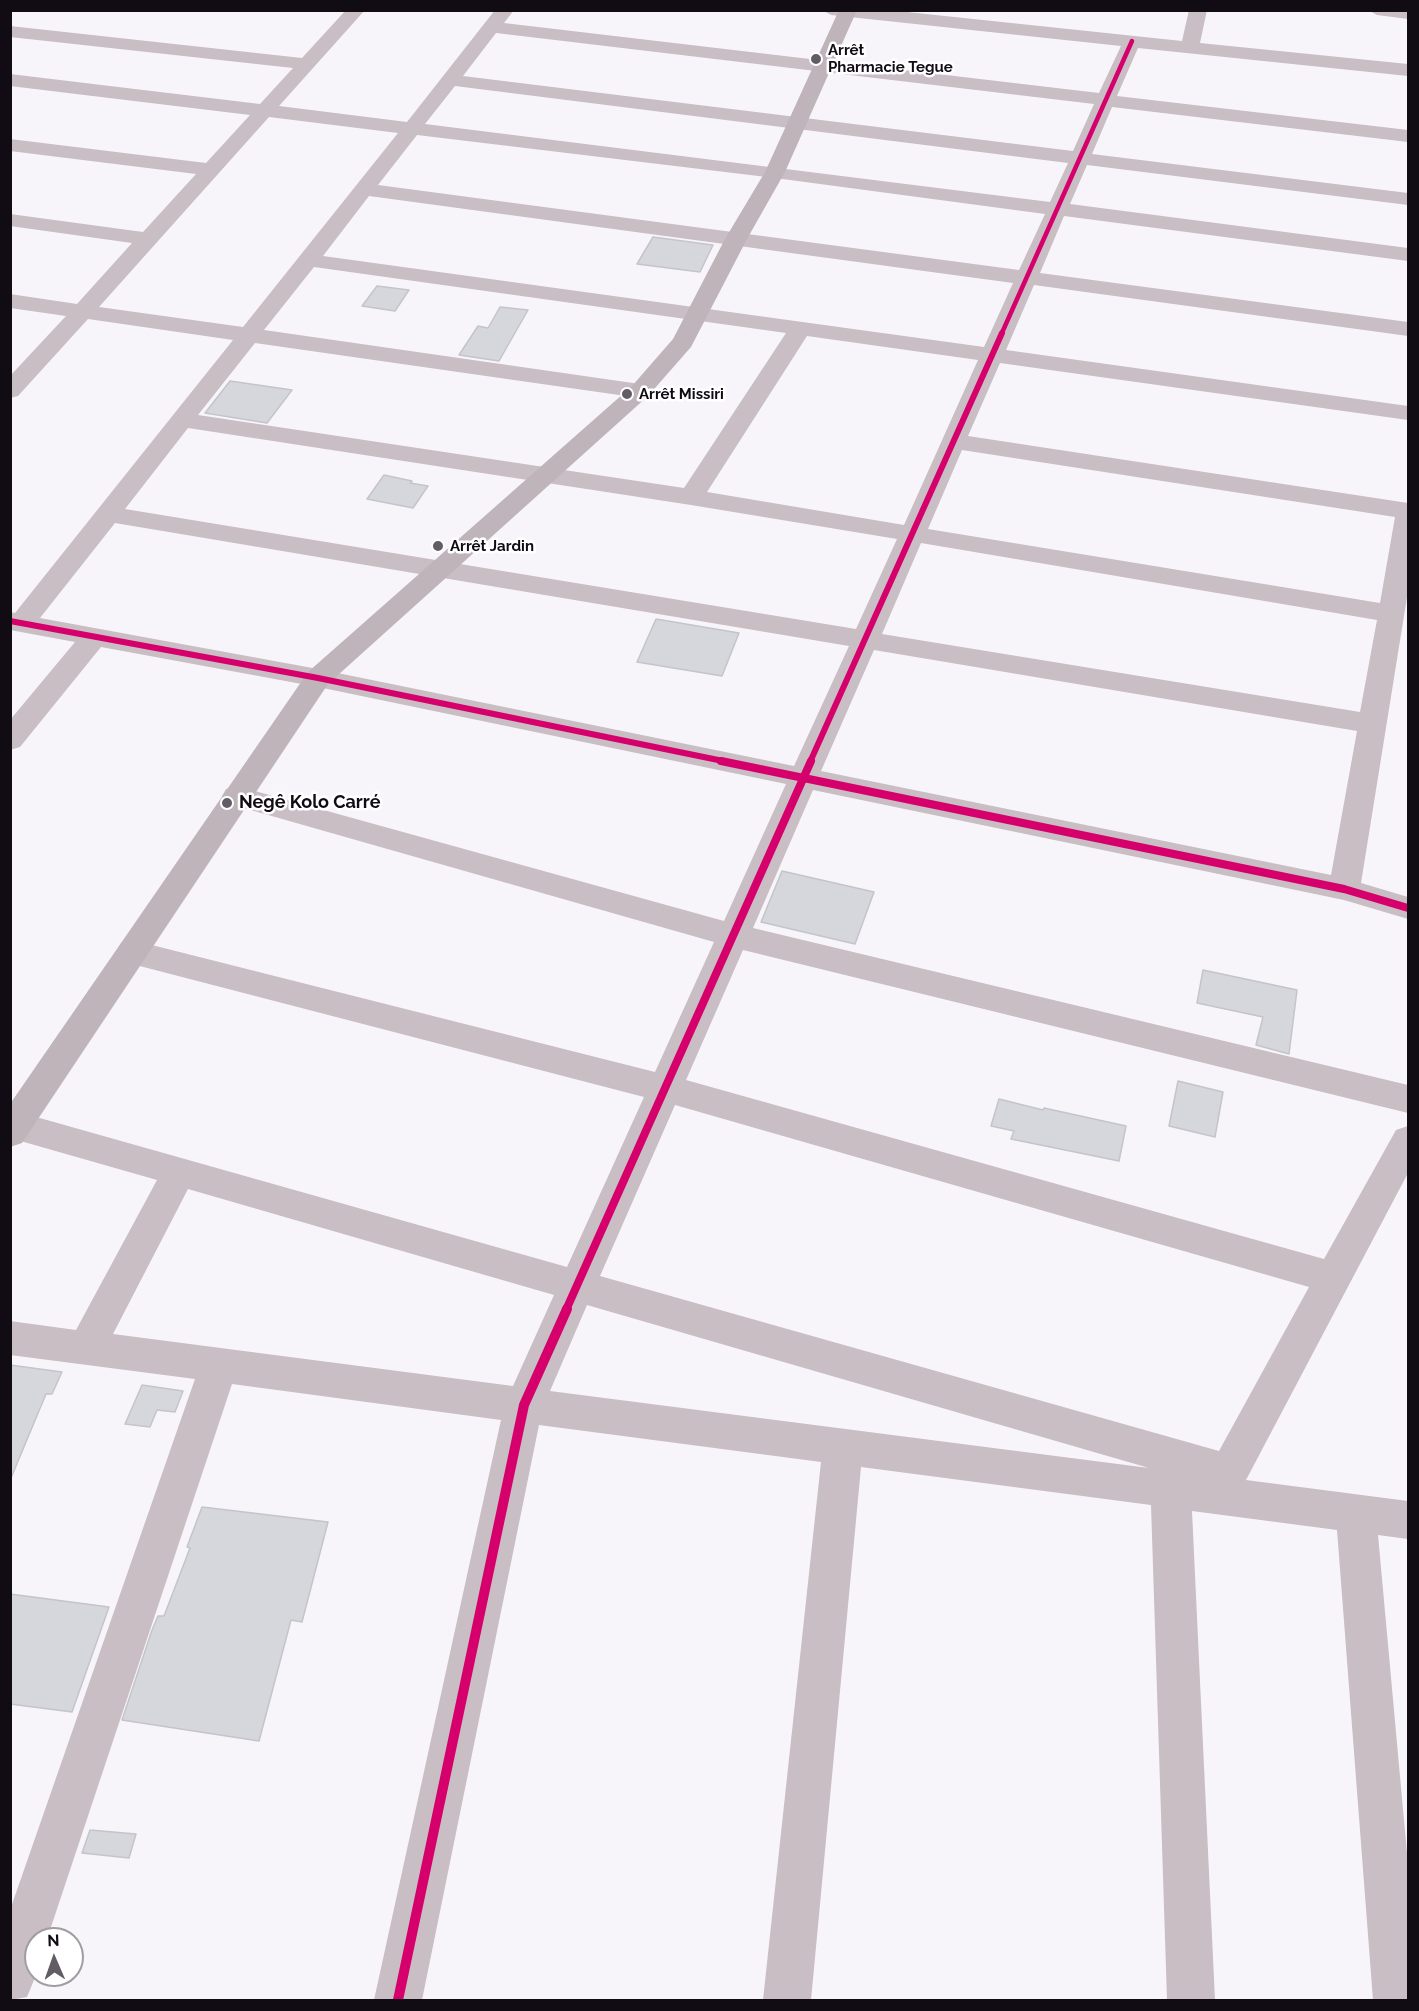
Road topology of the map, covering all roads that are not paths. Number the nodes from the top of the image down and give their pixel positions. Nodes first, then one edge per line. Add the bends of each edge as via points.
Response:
1 (332, 10) edge
2 (1198, 10) edge
3 (1377, 10) edge
4 (842, 11) edge
5 (355, 12) edge
6 (1408, 14) edge
7 (499, 19) edge
8 (10, 31) edge
9 (1132, 41) junction
10 (1190, 47) junction
11 (307, 64) junction
12 (823, 67) junction
13 (1408, 70) edge
14 (10, 80) edge
15 (450, 80) junction
16 (1106, 100) junction
17 (266, 111) junction
18 (797, 123) junction
19 (412, 128) junction
20 (1408, 136) edge
21 (10, 145) edge
22 (1080, 158) junction
23 (211, 170) junction
24 (775, 172) junction
25 (364, 189) junction
26 (1408, 199) edge
27 (1057, 209) junction
28 (10, 220) edge
29 (149, 238) junction
30 (736, 239) junction
31 (1408, 255) edge
32 (308, 260) junction
33 (1026, 278) junction
34 (10, 301) edge
35 (83, 312) junction
36 (696, 314) junction
37 (801, 328) junction
38 (1408, 329) edge
39 (249, 335) junction
40 (992, 355) junction
41 (11, 391) edge
42 (640, 391) junction
43 (1408, 413) edge
44 (182, 420) junction
45 (954, 441) junction
46 (546, 475) junction
47 (691, 497) junction
48 (1408, 511) edge
49 (108, 514) junction
50 (1408, 516) edge
51 (911, 535) junction
52 (440, 568) junction
53 (1392, 614) junction
54 (16, 622) edge
55 (95, 636) junction
56 (865, 638) junction
57 (318, 678) junction
58 (1373, 724) junction
59 (10, 740) edge
60 (803, 777) junction
61 (237, 796) junction
62 (1344, 889) junction
63 (1408, 908) edge
64 (732, 935) junction
65 (132, 952) junction
66 (664, 1088) junction
67 (1408, 1099) edge
68 (13, 1129) edge
69 (1408, 1140) edge
70 (179, 1172) junction
71 (1334, 1278) junction
72 (576, 1286) junction
73 (10, 1338) edge
74 (86, 1348) junction
75 (219, 1365) junction
76 (524, 1405) junction
77 (843, 1446) junction
78 (1223, 1484) junction
79 (1171, 1488) junction
80 (1356, 1513) junction
81 (1408, 1520) edge
82 (10, 1980) edge
83 (398, 2001) edge
84 (787, 2001) edge
85 (1191, 2001) edge
86 (1397, 2001) edge

1 - 5 street
2 - 10 street
3 - 6 street
4 - 9 street
4 - 12 street
5 - 11 street
7 - 12 street
7 - 15 street
8 - 11 street
9 - 10 street
9 - 16 street
10 - 13 street
11 - 17 street
12 - 16 street
12 - 18 street
14 - 17 street
15 - 18 street
15 - 19 street
16 - 20 street
16 - 22 street
17 - 19 street
17 - 23 street
18 - 22 street
18 - 24 street
19 - 24 street
19 - 25 street
21 - 23 street
22 - 26 street
22 - 27 street
23 - 29 street
24 - 27 street
24 - 30 street
25 - 30 street
25 - 32 street
27 - 31 street
27 - 33 street
28 - 29 street
29 - 35 street
30 - 33 street
30 - 36 street
32 - 36 street
32 - 39 street
33 - 38 street
33 - 40 street
34 - 35 street
35 - 39 street
35 - 41 street
36 - 37 street
36 - 42 street via 684,342
37 - 40 street
37 - 47 street
39 - 42 street
39 - 44 street
40 - 43 street
40 - 45 street
42 - 46 street
44 - 46 street
44 - 49 street
45 - 48 street
45 - 51 street
46 - 47 street
46 - 52 street
47 - 51 street
49 - 52 street
49 - 54 street
50 - 53 street
51 - 53 street
51 - 56 street
52 - 56 street
52 - 57 street
53 - 58 street
54 - 55 street
55 - 57 street
55 - 59 street
56 - 58 street
56 - 60 street
57 - 60 street
57 - 61 street
58 - 62 street
60 - 62 street
60 - 64 street
61 - 64 street
61 - 65 street
62 - 63 street
64 - 66 street
64 - 67 street
65 - 66 street
65 - 68 street
66 - 71 street
66 - 72 street
68 - 70 street
69 - 71 street
70 - 72 street
70 - 74 street
71 - 78 street
72 - 76 street
72 - 78 street
73 - 74 street
74 - 75 street
75 - 76 street
75 - 82 street
76 - 77 street
76 - 83 street
77 - 79 street
77 - 84 street
78 - 79 street
78 - 80 street
79 - 85 street
80 - 81 street
80 - 86 street

